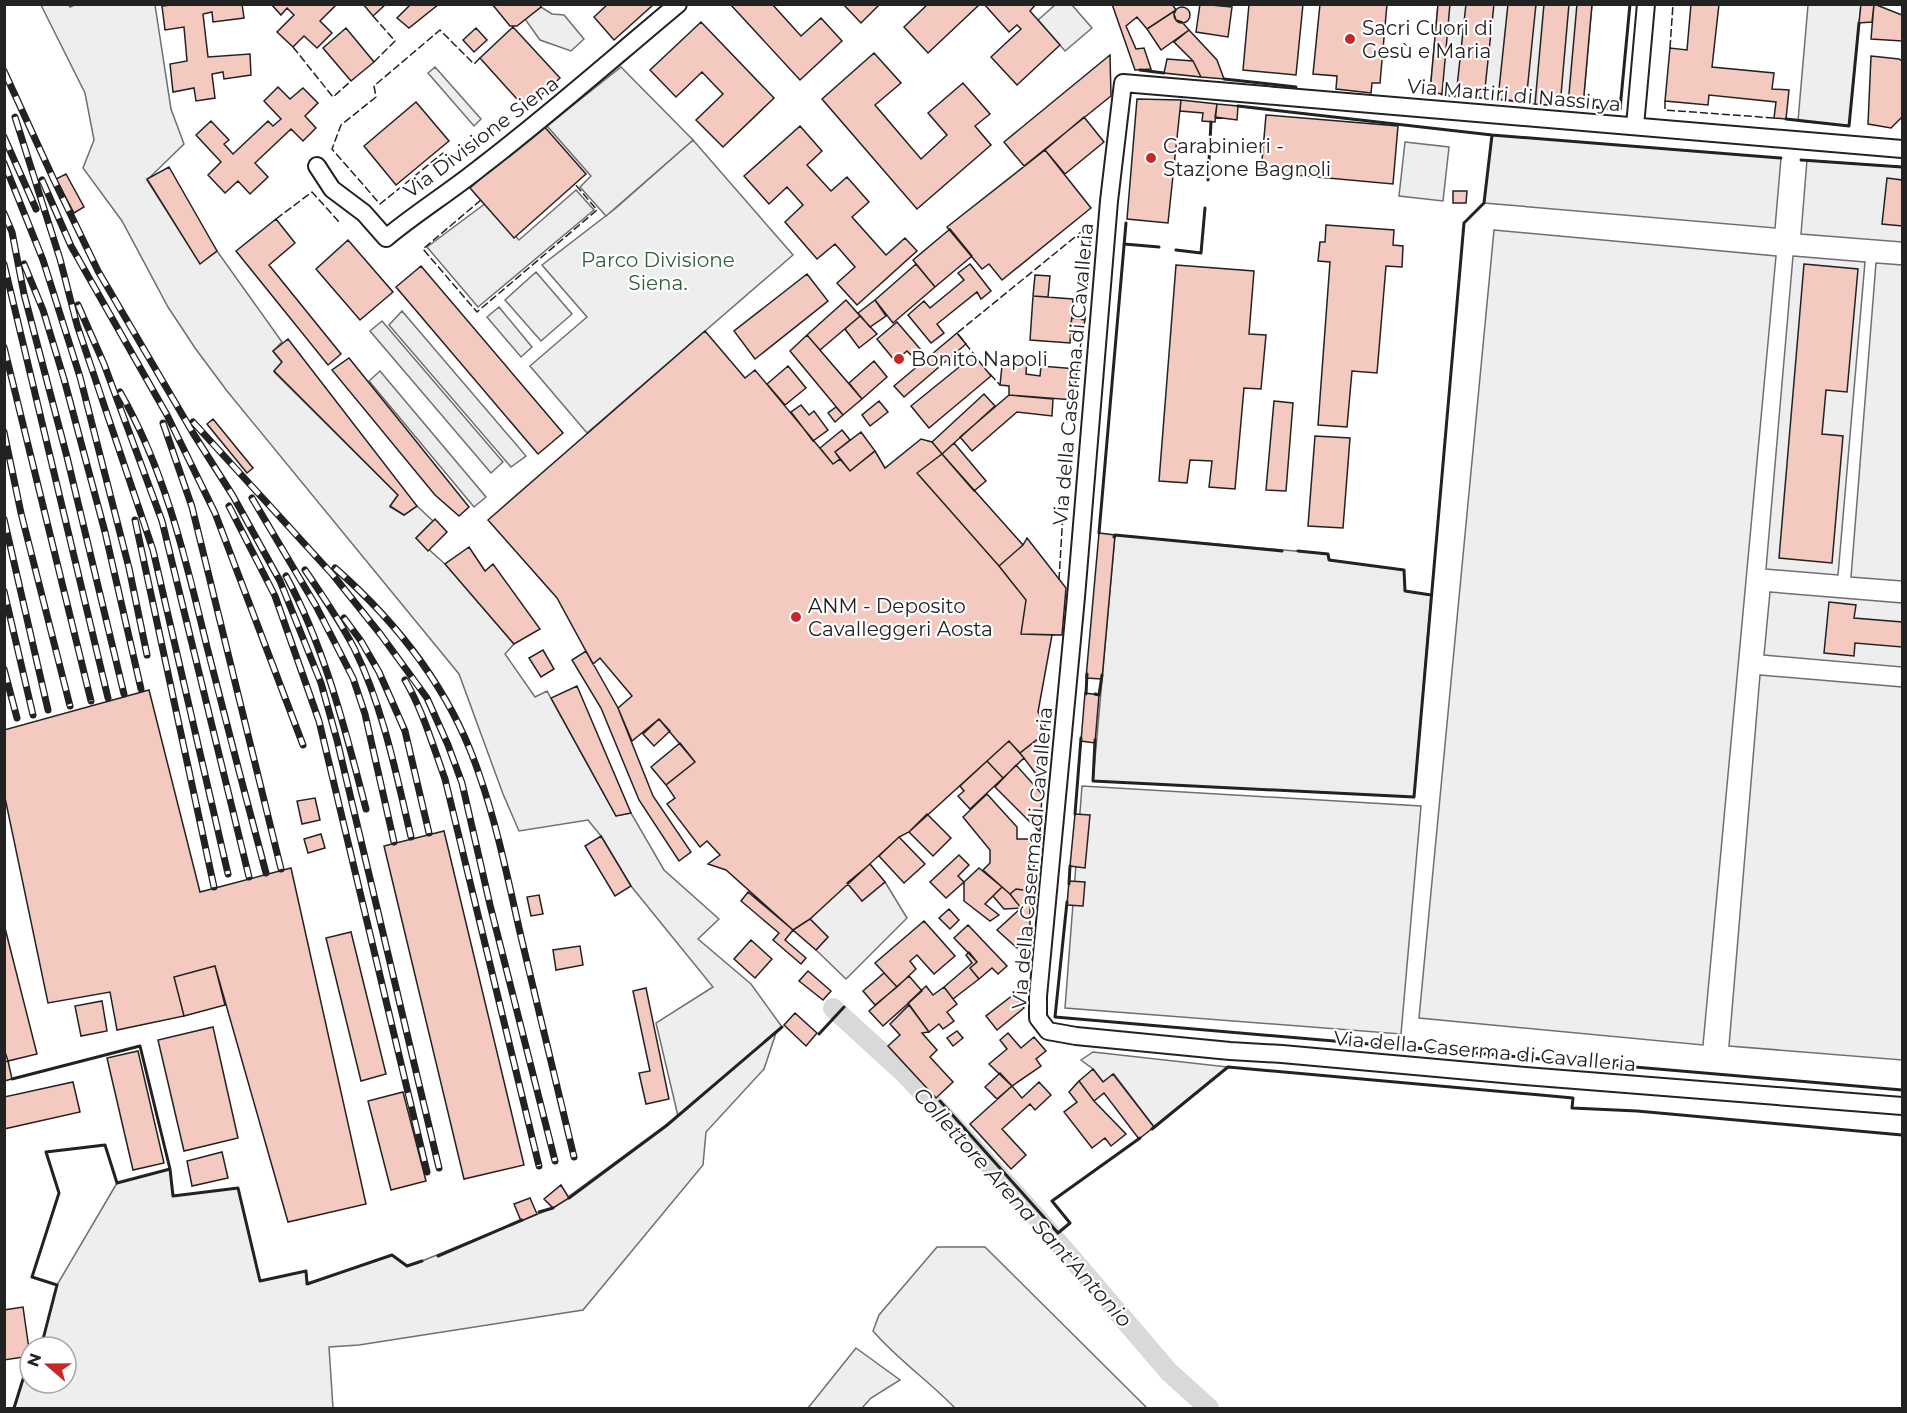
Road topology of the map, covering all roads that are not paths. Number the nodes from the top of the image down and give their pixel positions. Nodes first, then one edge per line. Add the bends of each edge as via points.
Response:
1 (678, 4) edge
2 (1646, 4) edge
3 (1122, 83) joint
4 (1635, 126) junction
5 (1902, 149) edge
6 (317, 166) dead end
7 (1902, 1106) edge

1 - 6 street, Via Divisione Siena via 540,121 386,238 364,213 332,189
2 - 4 street
3 - 4 street, Via Martiri di Nassirya
3 - 7 street, Via della Caserma di Cavalleria via 1043,928 1038,1018 1048,1031 1076,1036
4 - 5 street, Via Martiri di Nassirya

